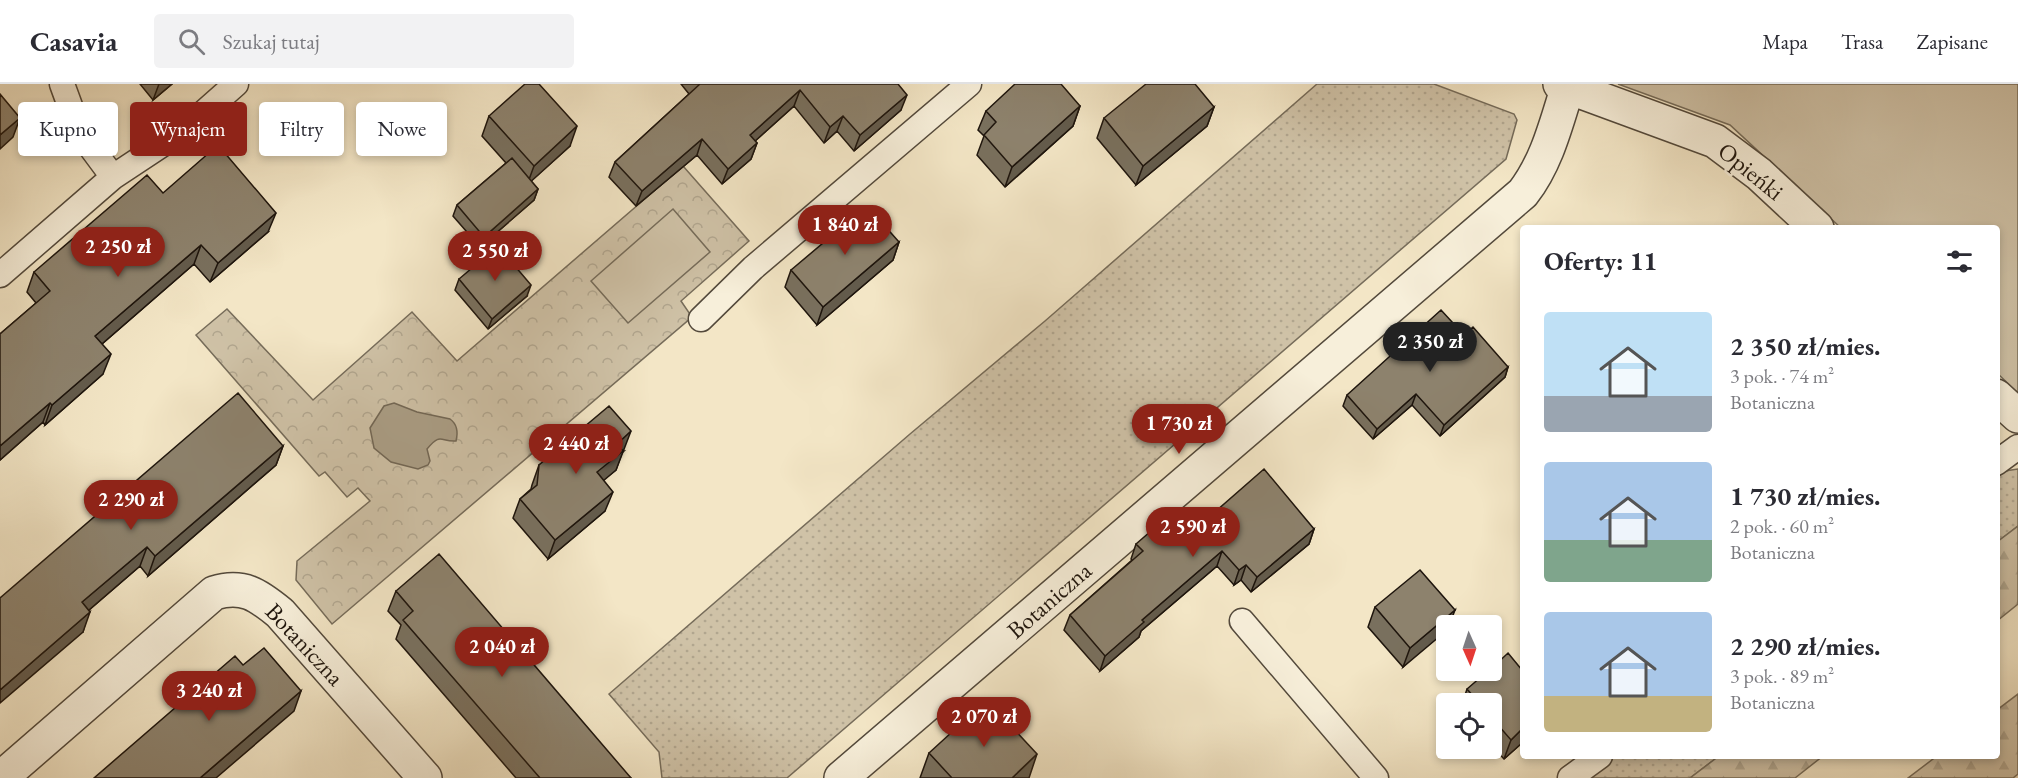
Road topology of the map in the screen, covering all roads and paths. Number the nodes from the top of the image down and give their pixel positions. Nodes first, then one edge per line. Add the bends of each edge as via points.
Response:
1 (62, 84) edge
2 (236, 84) edge
3 (969, 84) edge
4 (1564, 85) edge
5 (113, 177) junction
6 (1814, 225) edge
7 (0, 275) edge
8 (701, 319) dead end
9 (2000, 400) edge
10 (2018, 416) edge
11 (2018, 447) edge
12 (2000, 460) edge
13 (1242, 621) dead end
14 (1596, 759) edge
15 (1, 778) edge
16 (425, 778) edge
17 (841, 778) edge
18 (1376, 778) edge
19 (1570, 778) edge

1 - 5 lane via 77,124
2 - 5 lane via 184,130
3 - 8 lane via 753,268
4 - 6 street, Opieńki via 1715,141 1759,174
4 - 17 street, Botaniczna via 1547,153 1523,193
5 - 7 lane
9 - 10 street
11 - 12 lane
13 - 18 lane
14 - 19 lane
15 - 16 street, Botaniczna via 214,593 237,589 261,598 280,614

